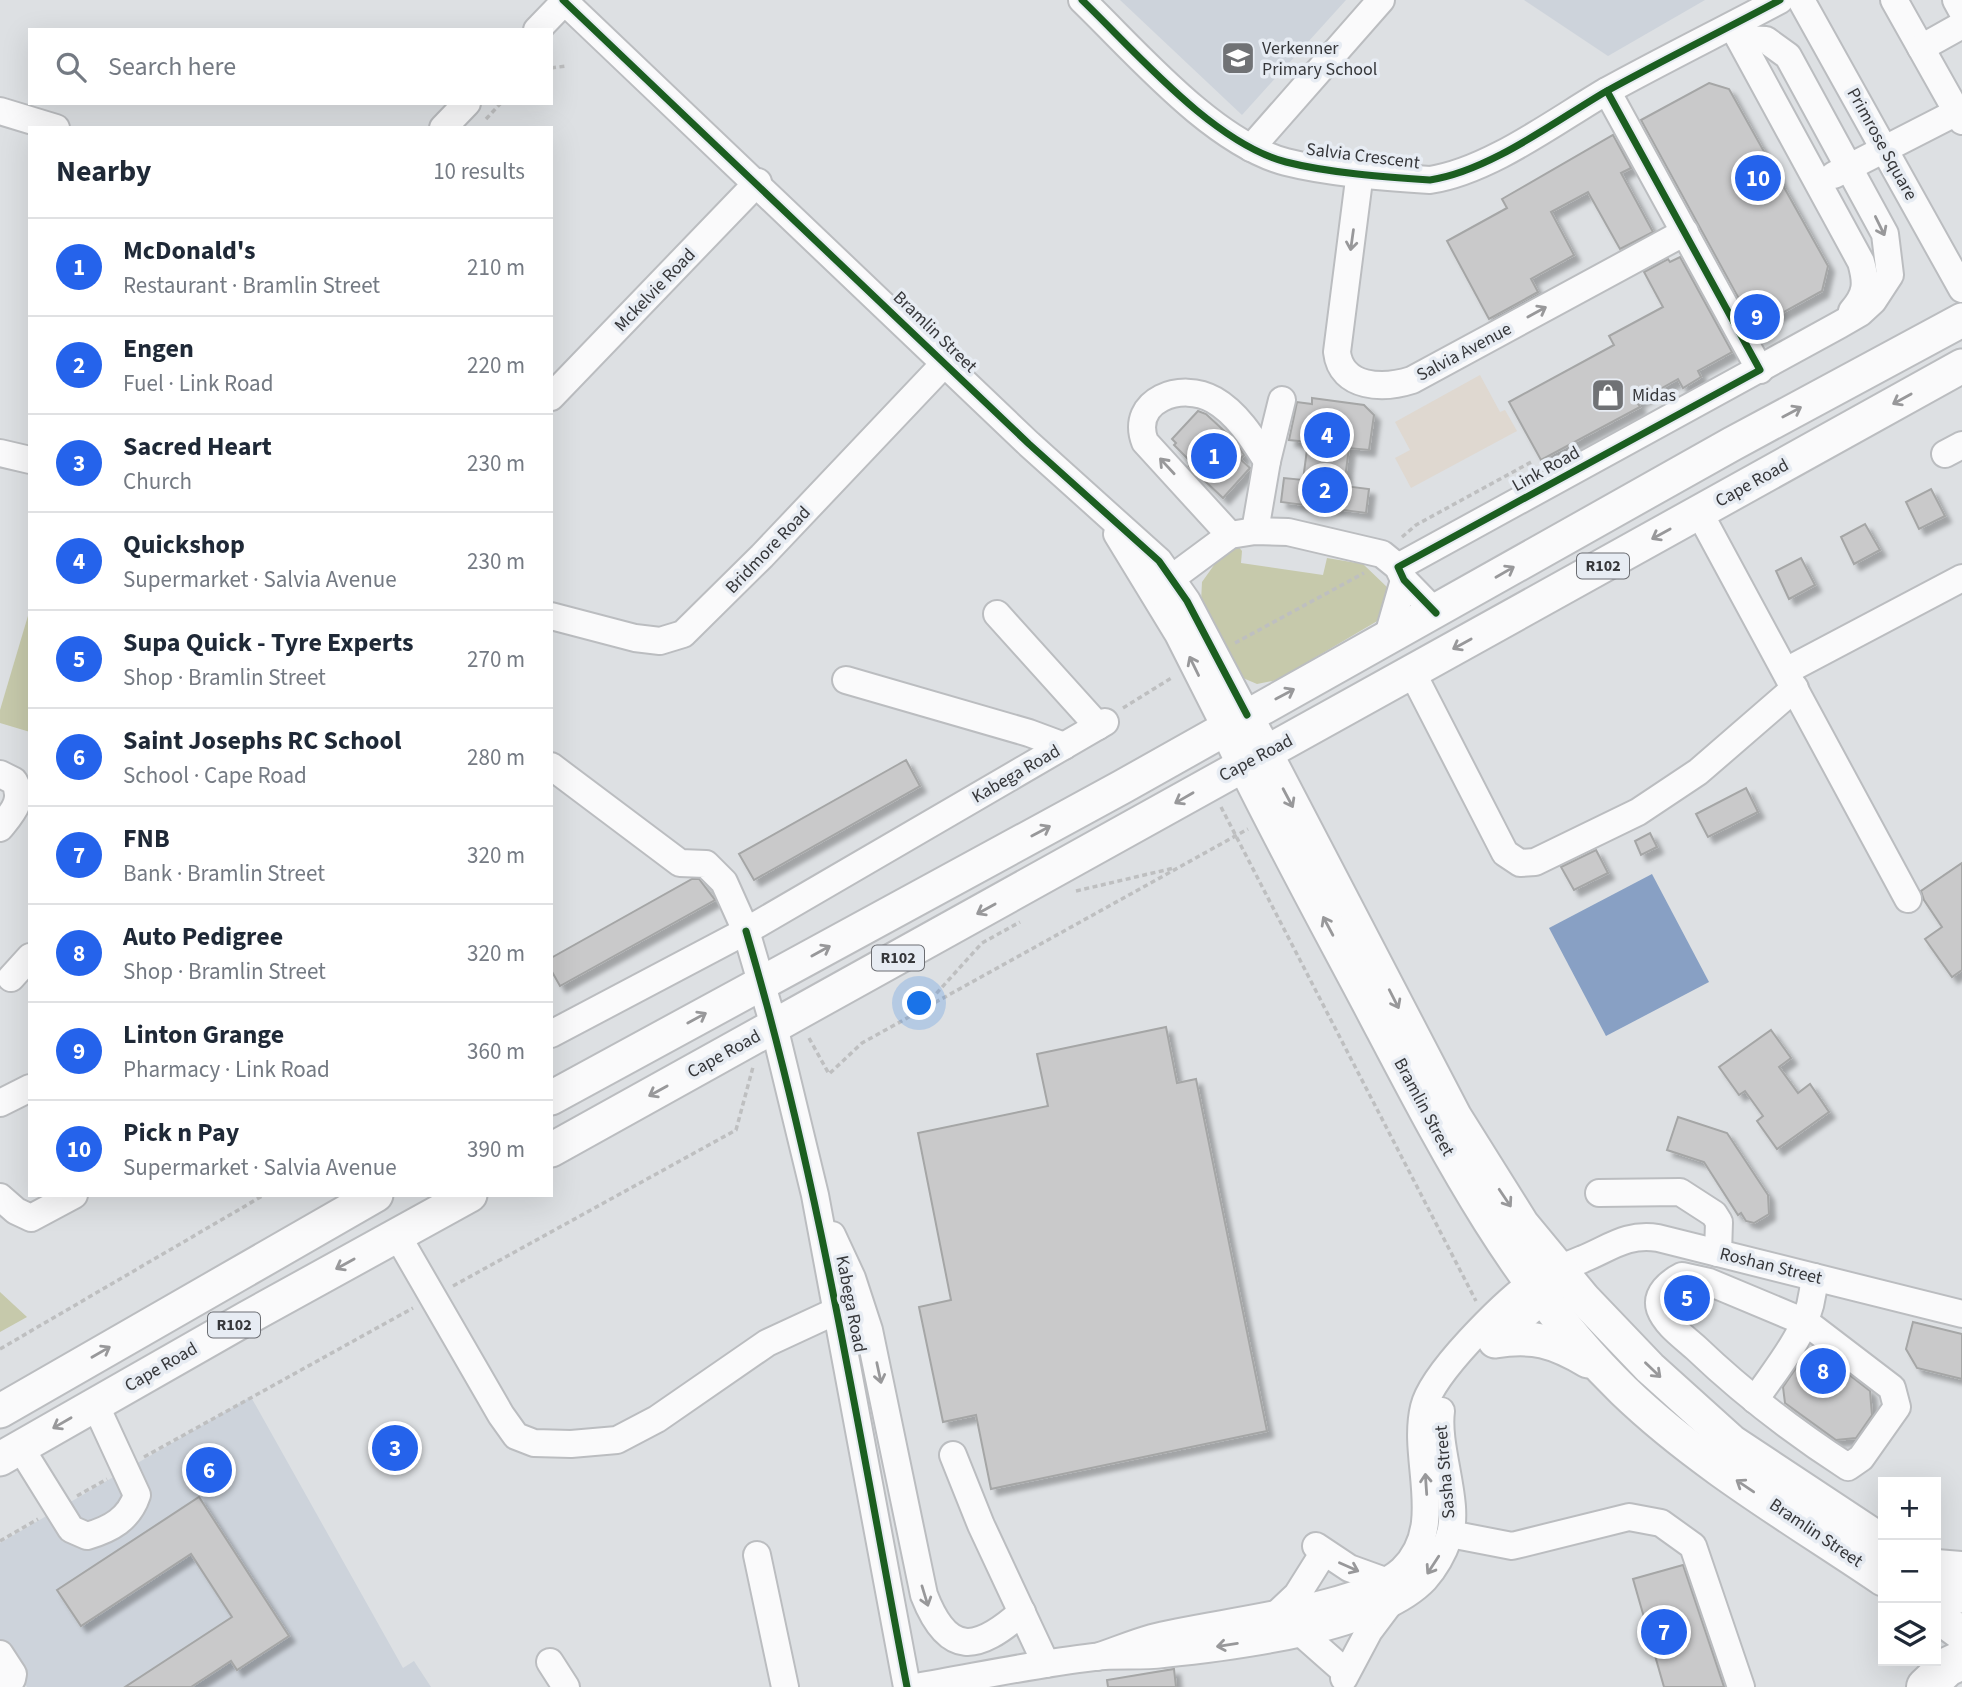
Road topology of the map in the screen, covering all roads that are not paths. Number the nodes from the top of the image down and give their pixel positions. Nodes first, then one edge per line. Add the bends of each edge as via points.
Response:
1 (1082, 0) edge
2 (1381, 0) edge
3 (1780, 0) edge
4 (1801, 0) edge
5 (1894, 0) edge
6 (1956, 0) edge
7 (564, 1) edge
8 (1962, 11) edge
9 (1962, 25) edge
10 (539, 28) edge
11 (1736, 32) junction
12 (1921, 48) junction
13 (1607, 91) junction
14 (465, 105) edge
15 (0, 111) edge
16 (1959, 117) edge
17 (49, 126) edge
18 (445, 126) edge
19 (1251, 148) junction
20 (1885, 149) junction
21 (1848, 166) junction
22 (1360, 172) junction
23 (758, 182) junction
24 (1820, 183) junction
25 (1685, 232) junction
26 (1962, 289) edge
27 (1962, 320) edge
28 (1839, 326) junction
29 (944, 363) junction
30 (1962, 366) edge
31 (1760, 370) junction
32 (553, 395) edge
33 (1282, 400) dead end
34 (0, 453) edge
35 (28, 460) edge
36 (1267, 461) junction
37 (1699, 512) junction
38 (1242, 533) junction
39 (1401, 574) junction
40 (1962, 578) edge
41 (1162, 584) junction
42 (1436, 613) junction
43 (997, 614) dead end
44 (553, 617) edge
45 (1387, 639) junction
46 (1412, 672) junction
47 (846, 680) dead end
48 (1791, 680) junction
49 (1236, 721) junction
50 (1064, 746) junction
51 (1254, 759) junction
52 (553, 768) edge
53 (0, 774) edge
54 (0, 828) edge
55 (1908, 900) dead end
56 (746, 931) junction
57 (28, 959) edge
58 (11, 978) dead end
59 (761, 983) junction
60 (553, 1033) edge
61 (777, 1039) junction
62 (28, 1089) edge
63 (553, 1097) edge
64 (0, 1103) edge
65 (553, 1149) edge
66 (1599, 1194) dead end
67 (815, 1195) junction
68 (0, 1197) edge
69 (70, 1197) edge
70 (373, 1197) edge
71 (466, 1197) edge
72 (397, 1235) junction
73 (1718, 1253) junction
74 (1814, 1277) junction
75 (1556, 1278) junction
76 (836, 1311) junction
77 (1962, 1314) edge
78 (1807, 1323) junction
79 (1491, 1333) junction
80 (1605, 1371) junction
81 (1755, 1401) junction
82 (95, 1404) junction
83 (0, 1411) edge
84 (10, 1453) edge
85 (953, 1455) dead end
86 (1450, 1534) junction
87 (1880, 1540) edge
88 (757, 1555) dead end
89 (1941, 1569) edge
90 (1962, 1571) edge
91 (1878, 1575) edge
92 (1941, 1581) edge
93 (1388, 1591) junction
94 (1962, 1596) edge
95 (1022, 1612) junction
96 (1279, 1612) junction
97 (1330, 1613) junction
98 (1941, 1619) edge
99 (1299, 1631) junction
100 (1962, 1634) edge
101 (0, 1654) edge
102 (1097, 1657) junction
103 (1962, 1660) edge
104 (550, 1662) dead end
105 (1046, 1664) junction
106 (1917, 1666) edge
107 (1344, 1678) edge
108 (1, 1687) edge
109 (566, 1687) edge
110 (785, 1687) edge
111 (907, 1687) edge
112 (916, 1687) edge
113 (1741, 1687) edge
114 (1910, 1687) edge
115 (1926, 1687) edge

1 - 19 street, Salvia Crescent via 1203,116
2 - 19 street
3 - 11 street, Salvia Crescent
4 - 20 street, Primrose Square
5 - 12 street
6 - 8 street
7 - 10 street
7 - 23 street, Bramlin Street
9 - 12 street
11 - 13 street, Salvia Crescent
11 - 21 street, Link Road via 1766,40 1788,56
11 - 24 street, Link Road
12 - 16 street
13 - 22 street, Salvia Crescent via 1505,150 1447,177 1430,180
13 - 25 street
14 - 18 street
15 - 17 street
16 - 20 street
19 - 22 street, Salvia Crescent via 1286,162
20 - 21 street
20 - 26 street, Primrose Square
21 - 24 street
21 -> 28 street, Link Road via 1885,234 1890,275 1873,301
22 -> 25 street, Salvia Avenue via 1337,352 1345,374 1375,385 1412,380
23 - 29 street, Bramlin Street
23 - 32 street, Mckelvie Road
24 - 28 street, Link Road via 1867,280 1862,298
25 - 31 street
42 -> 27 main road, R102 via 1732,444
28 - 31 street, Link Road
29 - 41 street, Bramlin Street via 1107,517 1139,541
29 - 44 street, Bridmore Road via 683,634 660,641 635,638
30 -> 37 main road, Cape Road / R102
31 - 39 street, Link Road
33 - 36 street
34 - 35 street
36 - 38 street
38 -> 36 street via 1145,442 1142,421 1156,402 1172,393 1202,394 1227,410
37 -> 46 main road, Cape Road / R102
37 - 48 street
38 - 39 street via 1288,532 1382,554
38 - 41 street
39 - 42 street
39 - 45 street
40 - 48 street
49 -> 41 street, Bramlin Street via 1193,665
41 - 49 street, Bramlin Street via 1187,601
42 - 45 main road, R102
43 - 50 street, Kabega Road via 1101,724
49 -> 45 main road, R102
46 - 48 street via 1505,853 1520,863 1535,862 1572,846 1672,792
46 - 51 main road, Cape Road / R102
47 - 50 street
48 - 55 street
49 - 51 main road, Bramlin Street
59 -> 49 main road, R102 via 1122,788
50 - 56 street, Kabega Road
51 -> 61 main road, Cape Road / R102
51 -> 75 main road, Bramlin Street via 1455,1117
75 -> 51 main road, Bramlin Street via 1476,1202 1271,817
52 - 56 street via 680,863 706,864 724,881
53 - 54 street via 14,781 19,795 18,804
56 - 59 street, Kabega Road
56 - 60 street, Kabega Road
57 - 58 street
59 - 61 street, Kabega Road
63 -> 59 main road, R102
61 -> 65 main road, Cape Road / R102
61 - 67 street, Kabega Road
62 - 64 street
66 - 73 street via 1680,1192 1714,1214 1721,1228
67 - 76 street, Kabega Road
67 -> 95 street via 852,1278 869,1330 932,1617 953,1638 975,1642 997,1634
68 - 69 street via 31,1218
83 -> 70 main road, R102
71 - 72 main road, Cape Road / R102
72 - 76 street via 510,1428 522,1439 549,1445 601,1443 634,1433 767,1343
72 -> 82 main road, Cape Road / R102
73 - 74 street, Roshan Street
73 - 75 street, Roshan Street via 1644,1236 1612,1243
74 - 77 street, Roshan Street
74 - 78 street
75 - 79 street, Sasha Street
75 - 80 main road, Bramlin Street
75 -> 87 main road, Bramlin Street via 1732,1442
76 - 111 street, Kabega Road
78 - 81 street
78 - 81 street via 1709,1282 1682,1276 1666,1287 1660,1309 1670,1324
78 - 81 street via 1892,1388 1897,1407 1861,1458 1848,1467
79 - 80 main road via 1561,1346
79 - 86 street, Sasha Street via 1450,1387 1440,1412
93 -> 79 street, Sasha Street via 1417,1551 1424,1526 1424,1405 1451,1359
91 -> 80 main road, Bramlin Street via 1712,1463
82 -> 84 main road, Cape Road / R102
82 - 84 street via 137,1495 134,1506 107,1531 87,1536 71,1529
85 - 95 street
86 -> 93 street, Sasha Street via 1424,1579
86 - 113 street via 1512,1546 1629,1517 1661,1523 1693,1546
88 - 110 street
89 - 90 highway
92 - 94 main road
96 -> 93 street via 1297,1595 1318,1553
93 - 97 street, Sasha Street via 1371,1589
93 - 107 street
95 - 105 street
96 - 97 street, Sasha Street
96 - 102 street, Sasha Street via 1153,1638
97 - 99 street, Sasha Street
97 - 107 street
98 - 100 main road
99 -> 102 street, Sasha Street via 1161,1654
99 - 107 street
101 - 108 street via 13,1674
102 - 105 street, Sasha Street
103 - 115 highway
104 - 109 street
105 - 112 street, Sasha Street
106 - 114 highway

